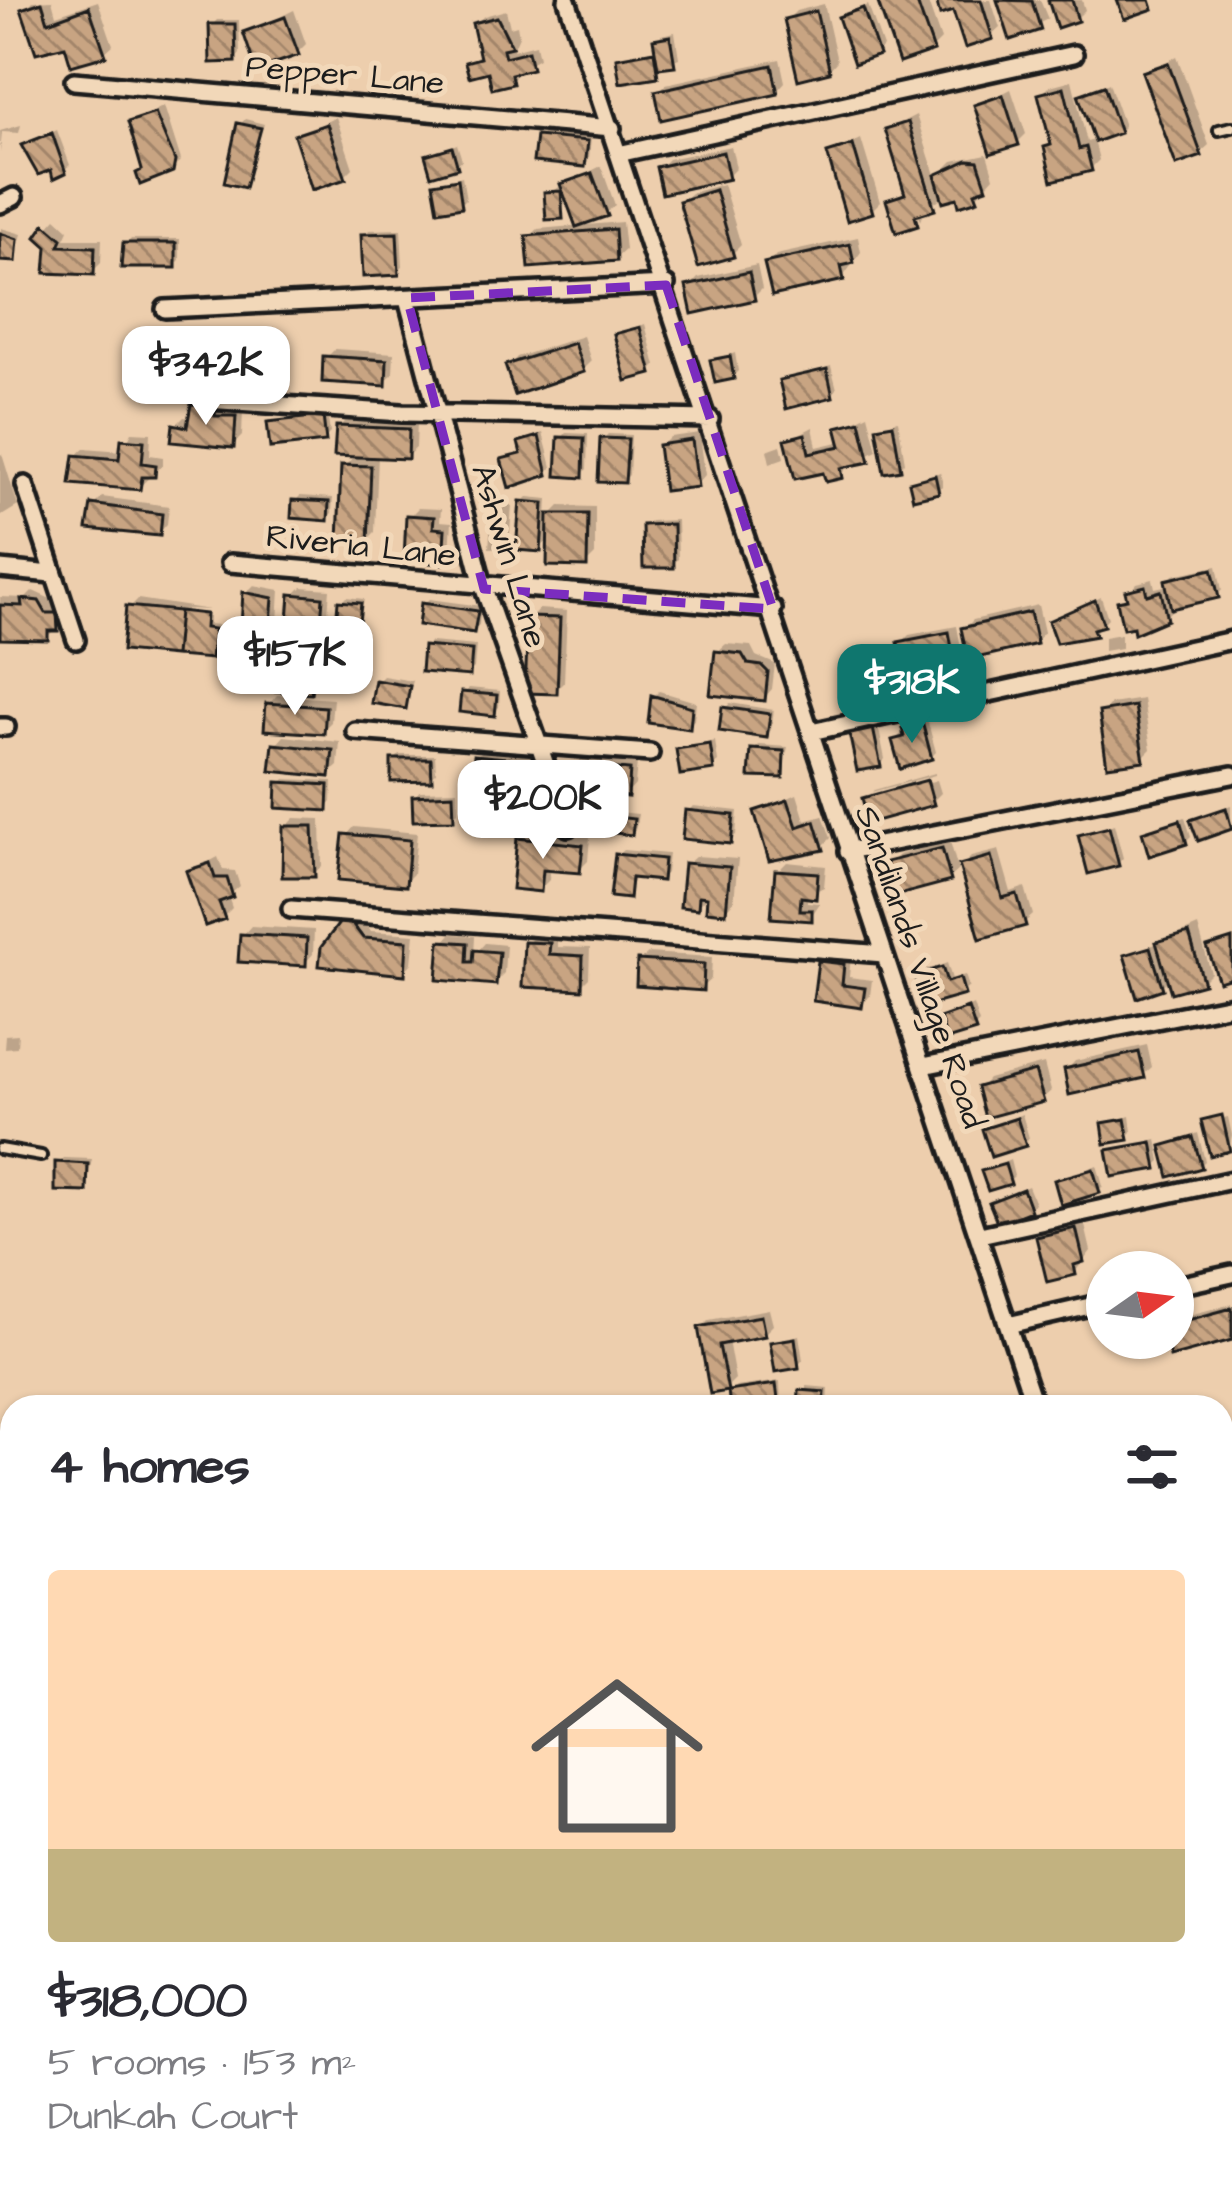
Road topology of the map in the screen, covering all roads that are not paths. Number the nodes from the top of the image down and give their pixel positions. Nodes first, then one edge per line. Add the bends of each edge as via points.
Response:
1 (567, 0) edge
2 (1074, 54) dead end
3 (74, 81) dead end
4 (1232, 127) edge
5 (612, 128) junction
6 (1219, 130) dead end
7 (618, 154) junction
8 (666, 285) junction
9 (407, 298) junction
10 (165, 309) dead end
11 (207, 400) dead end
12 (435, 412) junction
13 (710, 419) junction
14 (25, 485) dead end
15 (230, 563) dead end
16 (0, 569) edge
17 (52, 574) junction
18 (484, 589) junction
19 (773, 609) junction
20 (76, 640) dead end
21 (1232, 640) edge
22 (355, 731) dead end
23 (811, 732) junction
24 (539, 746) junction
25 (650, 753) dead end
26 (1232, 775) edge
27 (568, 827) dead end
28 (848, 851) junction
29 (291, 909) dead end
30 (884, 954) junction
31 (1232, 1004) edge
32 (922, 1066) junction
33 (0, 1149) edge
34 (41, 1156) dead end
35 (1232, 1180) edge
36 (980, 1235) junction
37 (1232, 1274) edge
38 (1194, 1282) edge
39 (1086, 1307) edge
40 (1008, 1324) junction
41 (1031, 1395) edge

1 - 5 street, Sandilands Village Road
2 - 7 street
3 - 5 street, Pepper Lane
4 - 6 lane
5 - 7 street, Sandilands Village Road
7 - 8 street, Sandilands Village Road
8 - 9 street
8 - 13 street, Sandilands Village Road
9 - 10 street
9 - 12 street, Ashwin Lane
11 - 12 street
12 - 13 street
12 - 18 street, Ashwin Lane
13 - 19 street, Sandilands Village Road
14 - 17 street
15 - 18 street, Riveria Lane
16 - 17 street
17 - 20 street
18 - 19 street, Riveria Lane
18 - 24 street, Ashwin Lane
19 - 23 street, Sandilands Village Road
21 - 23 street
22 - 24 street
23 - 28 street, Sandilands Village Road
24 - 25 street
24 - 27 street, Ashwin Lane
26 - 28 street
28 - 30 street, Sandilands Village Road
29 - 30 street
30 - 32 street, Sandilands Village Road
31 - 32 street
32 - 36 street, Sandilands Village Road
33 - 34 lane
35 - 36 street
36 - 40 street, Sandilands Village Road
37 - 38 street
39 - 40 street
40 - 41 street, Sandilands Village Road

